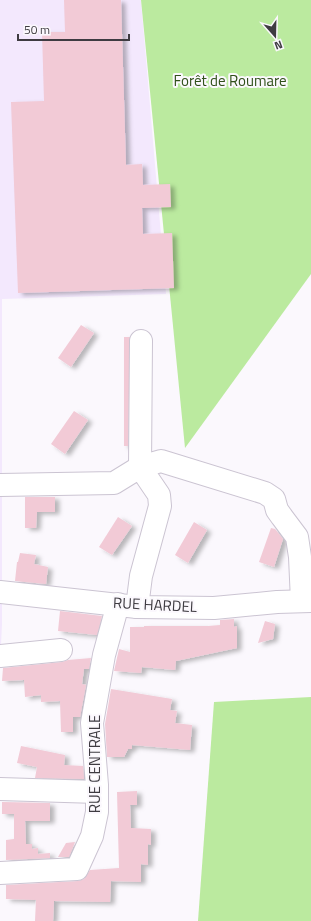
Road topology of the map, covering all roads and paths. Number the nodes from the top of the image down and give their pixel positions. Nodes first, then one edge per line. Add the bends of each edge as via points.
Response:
1 (141, 341) dead end
2 (140, 467) junction
3 (0, 485) edge
4 (0, 592) edge
5 (307, 601) edge
6 (127, 606) junction
7 (61, 650) dead end
8 (0, 656) edge
9 (0, 789) edge
10 (97, 792) junction
11 (0, 873) edge

1 - 2 street
2 - 3 street via 114,483
2 - 5 street via 161,461 265,493 274,499 277,510 297,537
2 - 6 street, RUE CENTRALE via 159,495 160,506 141,576
4 - 6 street, RUE HARDEL
5 - 6 street, RUE HARDEL via 214,608
6 - 10 street, RUE CENTRALE via 104,655 92,723
7 - 8 street
9 - 10 street
10 - 11 street, RUE CENTRALE via 92,836 77,869

